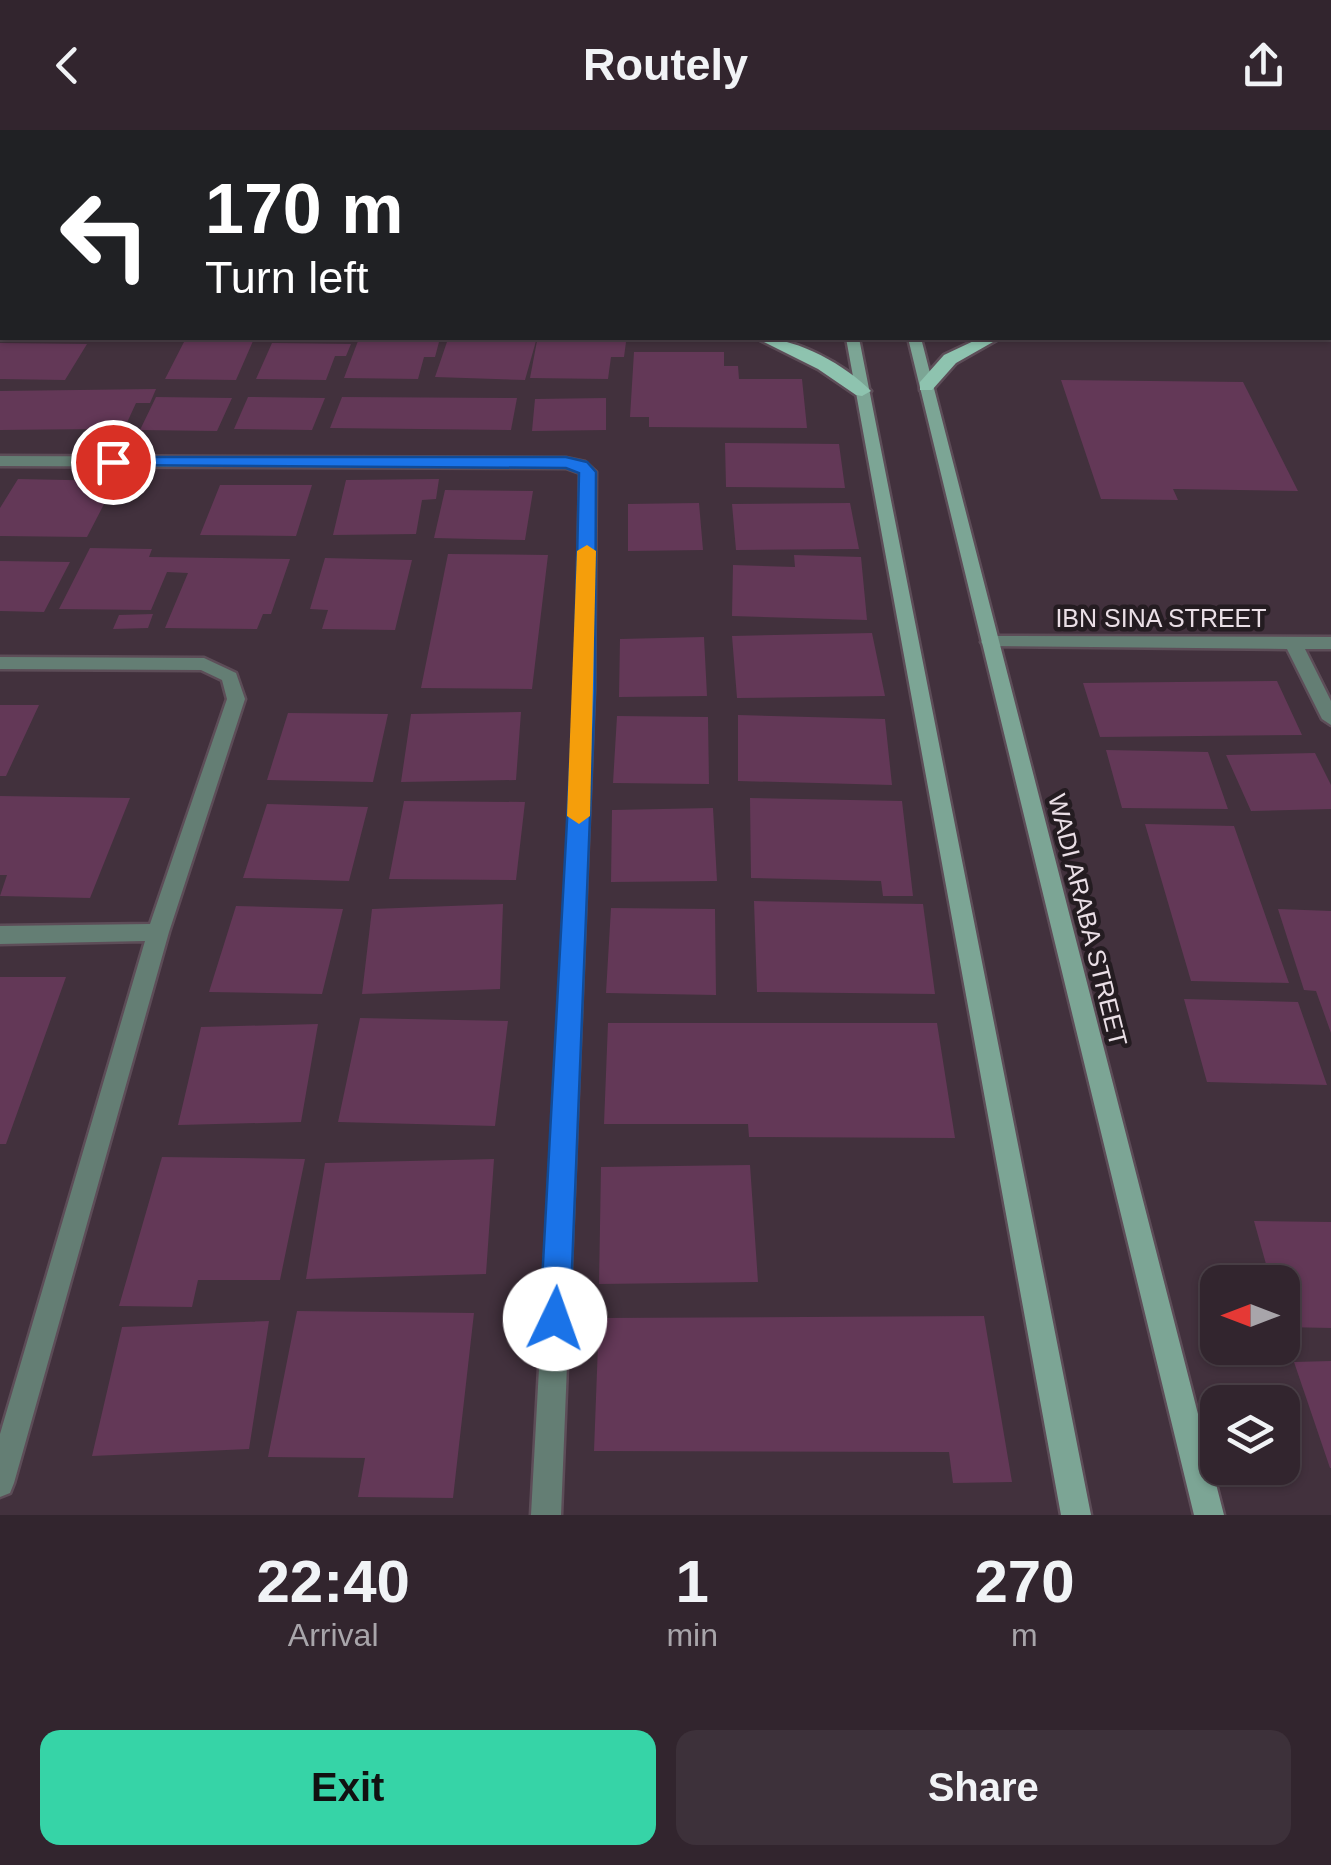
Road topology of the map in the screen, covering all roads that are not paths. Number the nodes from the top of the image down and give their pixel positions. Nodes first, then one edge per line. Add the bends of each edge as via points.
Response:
1 (768, 340) edge
2 (852, 340) edge
3 (914, 340) edge
4 (988, 340) edge
5 (926, 386) junction
6 (862, 391) junction
7 (0, 462) edge
8 (990, 642) junction
9 (1293, 643) junction
10 (1331, 643) edge
11 (0, 663) edge
12 (1331, 719) edge
13 (158, 932) junction
14 (0, 935) edge
15 (0, 1483) edge
16 (546, 1515) edge
17 (1076, 1515) edge
18 (1210, 1515) edge

1 - 6 main road
2 - 6 main road
3 - 5 main road, WADI ARABA STREET
4 - 5 main road via 950,359
5 - 8 main road, WADI ARABA STREET
6 - 17 main road
7 - 16 street via 566,462 588,472 585,691
8 - 9 street, IBN SINA STREET
8 - 18 main road, WADI ARABA STREET
9 - 10 street, IBN SINA STREET
9 - 12 street
11 - 13 street via 204,664 230,678 236,699
13 - 14 street
13 - 15 street

